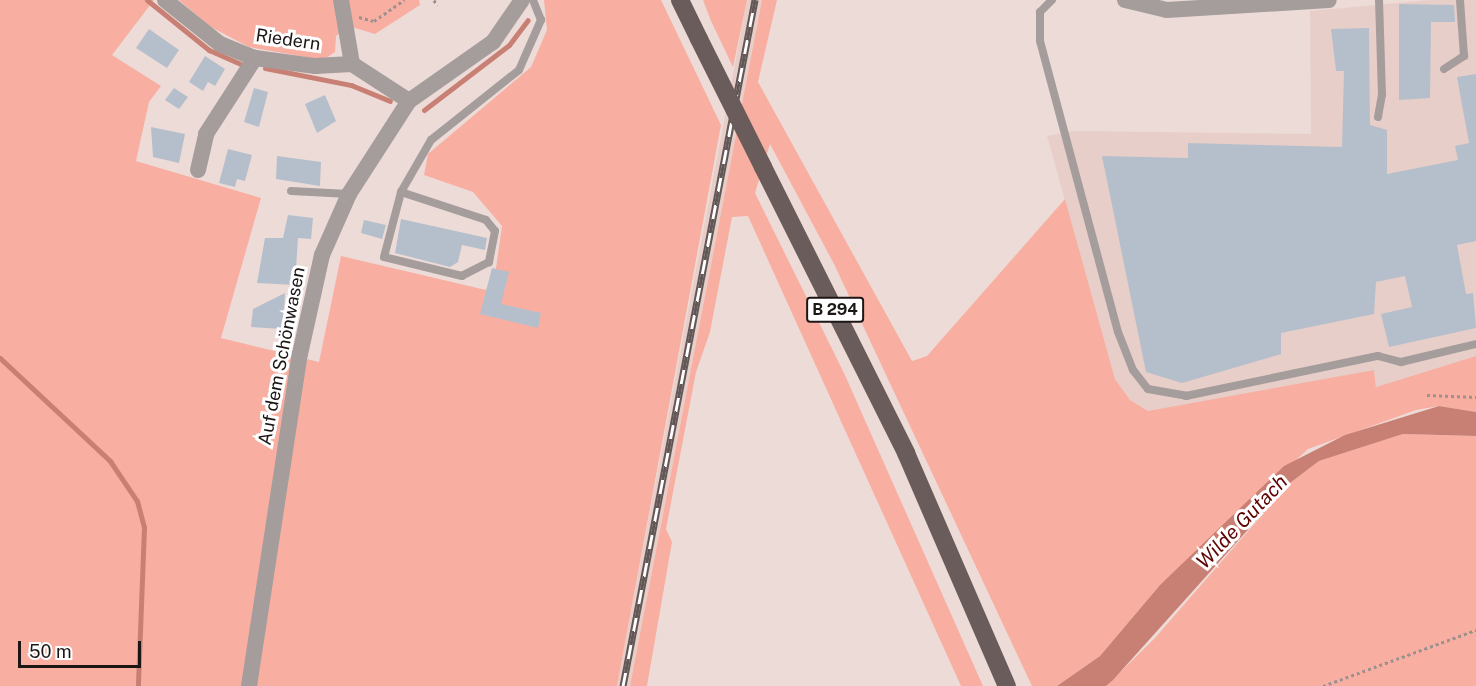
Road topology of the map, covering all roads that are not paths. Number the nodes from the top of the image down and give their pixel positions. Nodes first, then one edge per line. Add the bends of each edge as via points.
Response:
1 (165, 0) edge
2 (341, 0) edge
3 (522, 0) edge
4 (533, 0) edge
5 (680, 0) edge
6 (1052, 0) edge
7 (1125, 0) edge
8 (1329, 0) edge
9 (1379, 0) edge
10 (1460, 0) edge
11 (1262, 4) edge
12 (255, 58) junction
13 (352, 64) junction
14 (1444, 69) dead end
15 (409, 101) junction
16 (1378, 117) dead end
17 (198, 170) dead end
18 (291, 191) dead end
19 (400, 192) junction
20 (349, 194) junction
21 (1476, 344) edge
22 (249, 686) edge
23 (1007, 686) edge

1 - 12 street, Riedern via 220,44
2 - 13 street
3 - 15 street, Auf dem Schönwasen via 493,42
4 - 19 lane via 541,20 519,70 432,140
5 - 23 highway, B 294, bridge via 906,453
6 - 21 lane via 1040,12 1040,41 1118,332 1132,370 1148,389 1186,396 1378,356 1401,362
7 - 11 street via 1167,10
8 - 11 street
9 - 16 lane via 1382,94
10 - 14 lane via 1464,56
12 - 13 street, Riedern via 315,66
12 - 17 street via 206,134
13 - 15 street
15 - 20 street, Auf dem Schönwasen
18 - 20 lane
19 - 19 lane via 384,257 462,276 489,262 495,231 486,220
20 - 22 street, Auf dem Schönwasen via 312,292

